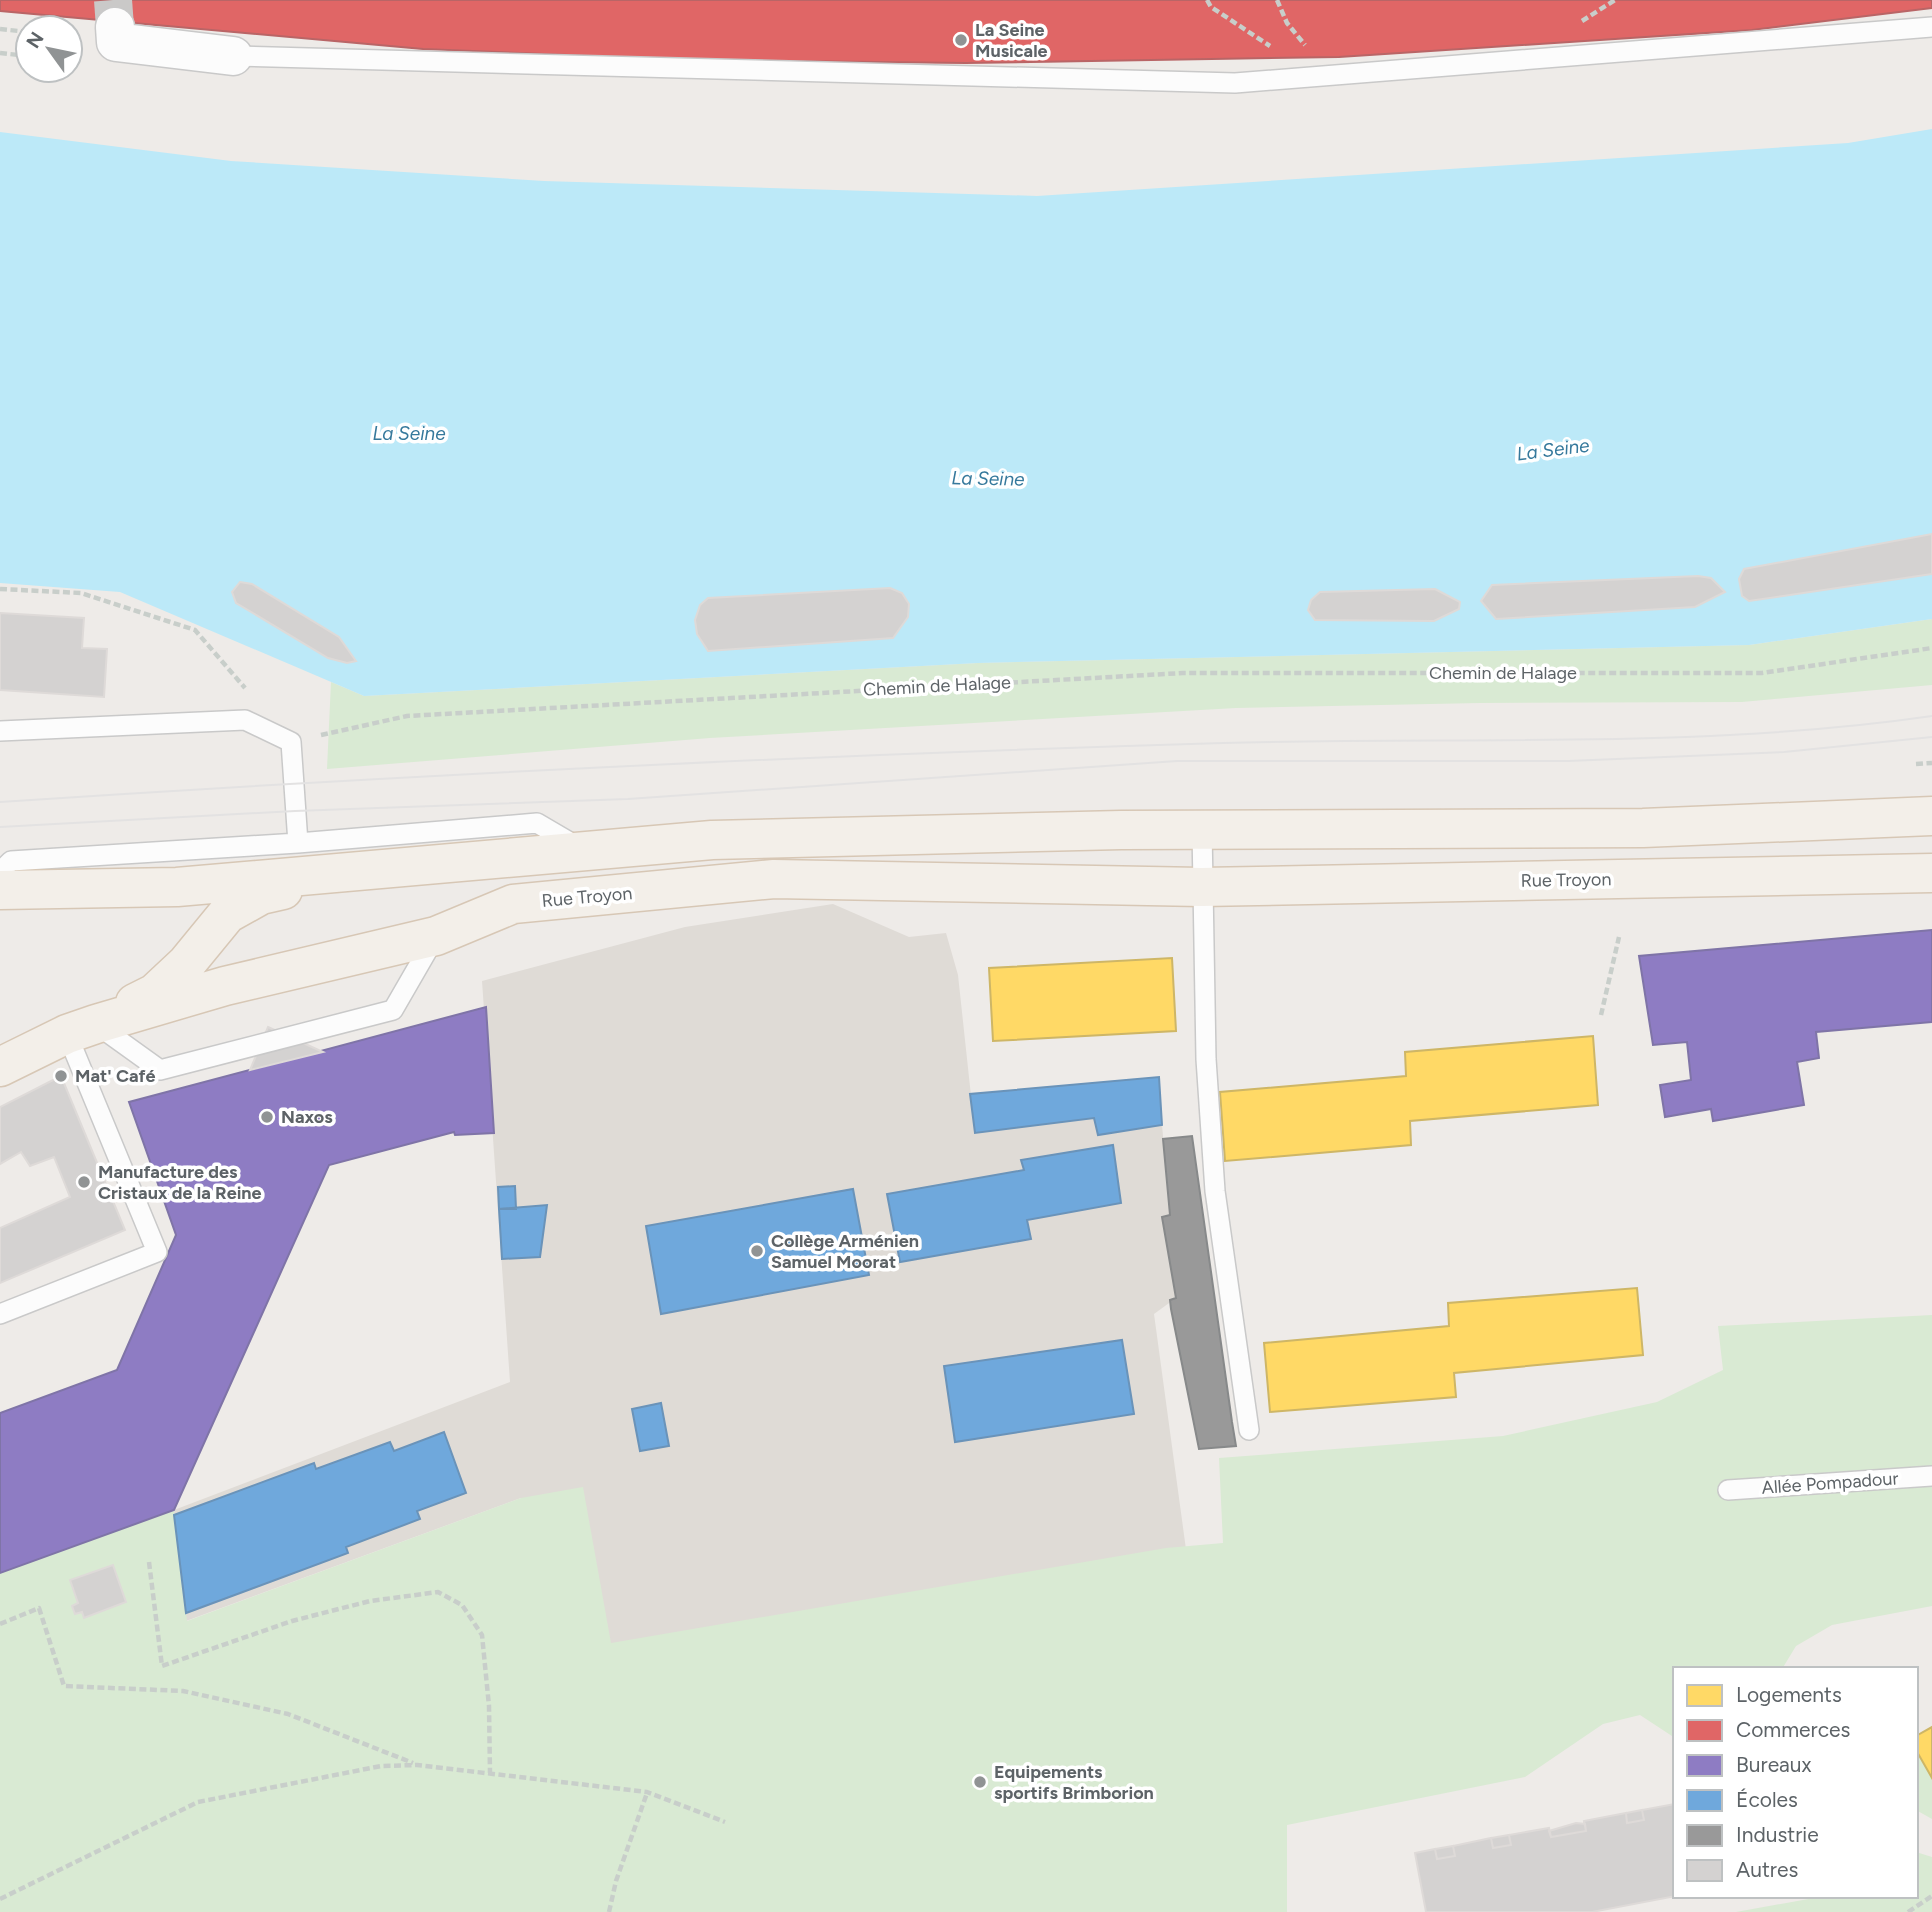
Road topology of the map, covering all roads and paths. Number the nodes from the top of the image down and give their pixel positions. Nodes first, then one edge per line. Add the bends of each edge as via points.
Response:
1 (1207, 0) edge
2 (1277, 0) edge
3 (1615, 0) edge
4 (1572, 22) dead end
5 (115, 27) dead end
6 (1932, 27) edge
7 (1318, 44) dead end
8 (1293, 45) dead end
9 (1305, 45) junction
10 (1281, 46) dead end
11 (233, 56) joint
12 (0, 590) edge
13 (1932, 648) edge
14 (247, 691) dead end
15 (0, 731) edge
16 (291, 742) junction
17 (1932, 763) edge
18 (1916, 764) dead end
19 (1932, 816) edge
20 (1202, 829) junction
21 (298, 843) junction
22 (588, 853) junction
23 (0, 872) edge
24 (352, 873) junction
25 (1932, 873) edge
26 (177, 887) junction
27 (1201, 887) junction
28 (0, 890) edge
29 (436, 936) junction
30 (1619, 937) dead end
31 (186, 964) junction
32 (1601, 1015) dead end
33 (81, 1029) junction
34 (0, 1067) edge
35 (0, 1314) edge
36 (1249, 1430) dead end
37 (1932, 1476) edge
38 (1728, 1490) dead end
39 (149, 1562) dead end
40 (0, 1624) edge
41 (417, 1765) junction
42 (490, 1773) junction
43 (647, 1793) junction
44 (725, 1822) dead end
45 (1932, 1896) edge
46 (0, 1899) edge
47 (610, 1912) edge
48 (1908, 1912) edge

1 - 10 path via 1269,47
2 - 9 path via 1287,23
3 - 4 path via 1585,20
5 - 11 street via 116,42
6 - 11 lane via 1235,83
7 - 9 path
8 - 9 path
12 - 14 path via 81,593 195,630
13 - 16 path, Chemin de Halage via 1762,673 1183,673 407,716
15 - 16 lane via 245,720
16 - 21 lane
17 - 18 path
19 - 20 main road via 1643,828
20 - 22 main road via 712,840
20 - 27 lane
21 - 22 lane via 537,823
21 - 23 lane via 11,861
22 - 24 main road
24 - 26 main road
24 - 31 main road via 261,895 227,914
25 - 27 main road, Rue Troyon
26 - 28 main road
26 - 31 main road via 199,902 201,937
27 - 29 main road, Rue Troyon via 774,879 513,904
27 - 36 lane via 1215,1191
29 - 33 main road, Rue Troyon via 225,986
29 - 33 lane via 393,1010 160,1070
30 - 32 path
31 - 33 main road via 155,993
33 - 34 main road, Rue Troyon
33 - 35 lane via 157,1252
37 - 38 lane, Allée Pompadour
39 - 42 path via 162,1666 292,1621 370,1601 438,1592 462,1605 482,1635
40 - 41 path via 39,1608 64,1686 183,1691 275,1711
41 - 42 path
41 - 46 path via 381,1766 198,1802
42 - 43 path
43 - 44 path
43 - 47 path
45 - 48 path

